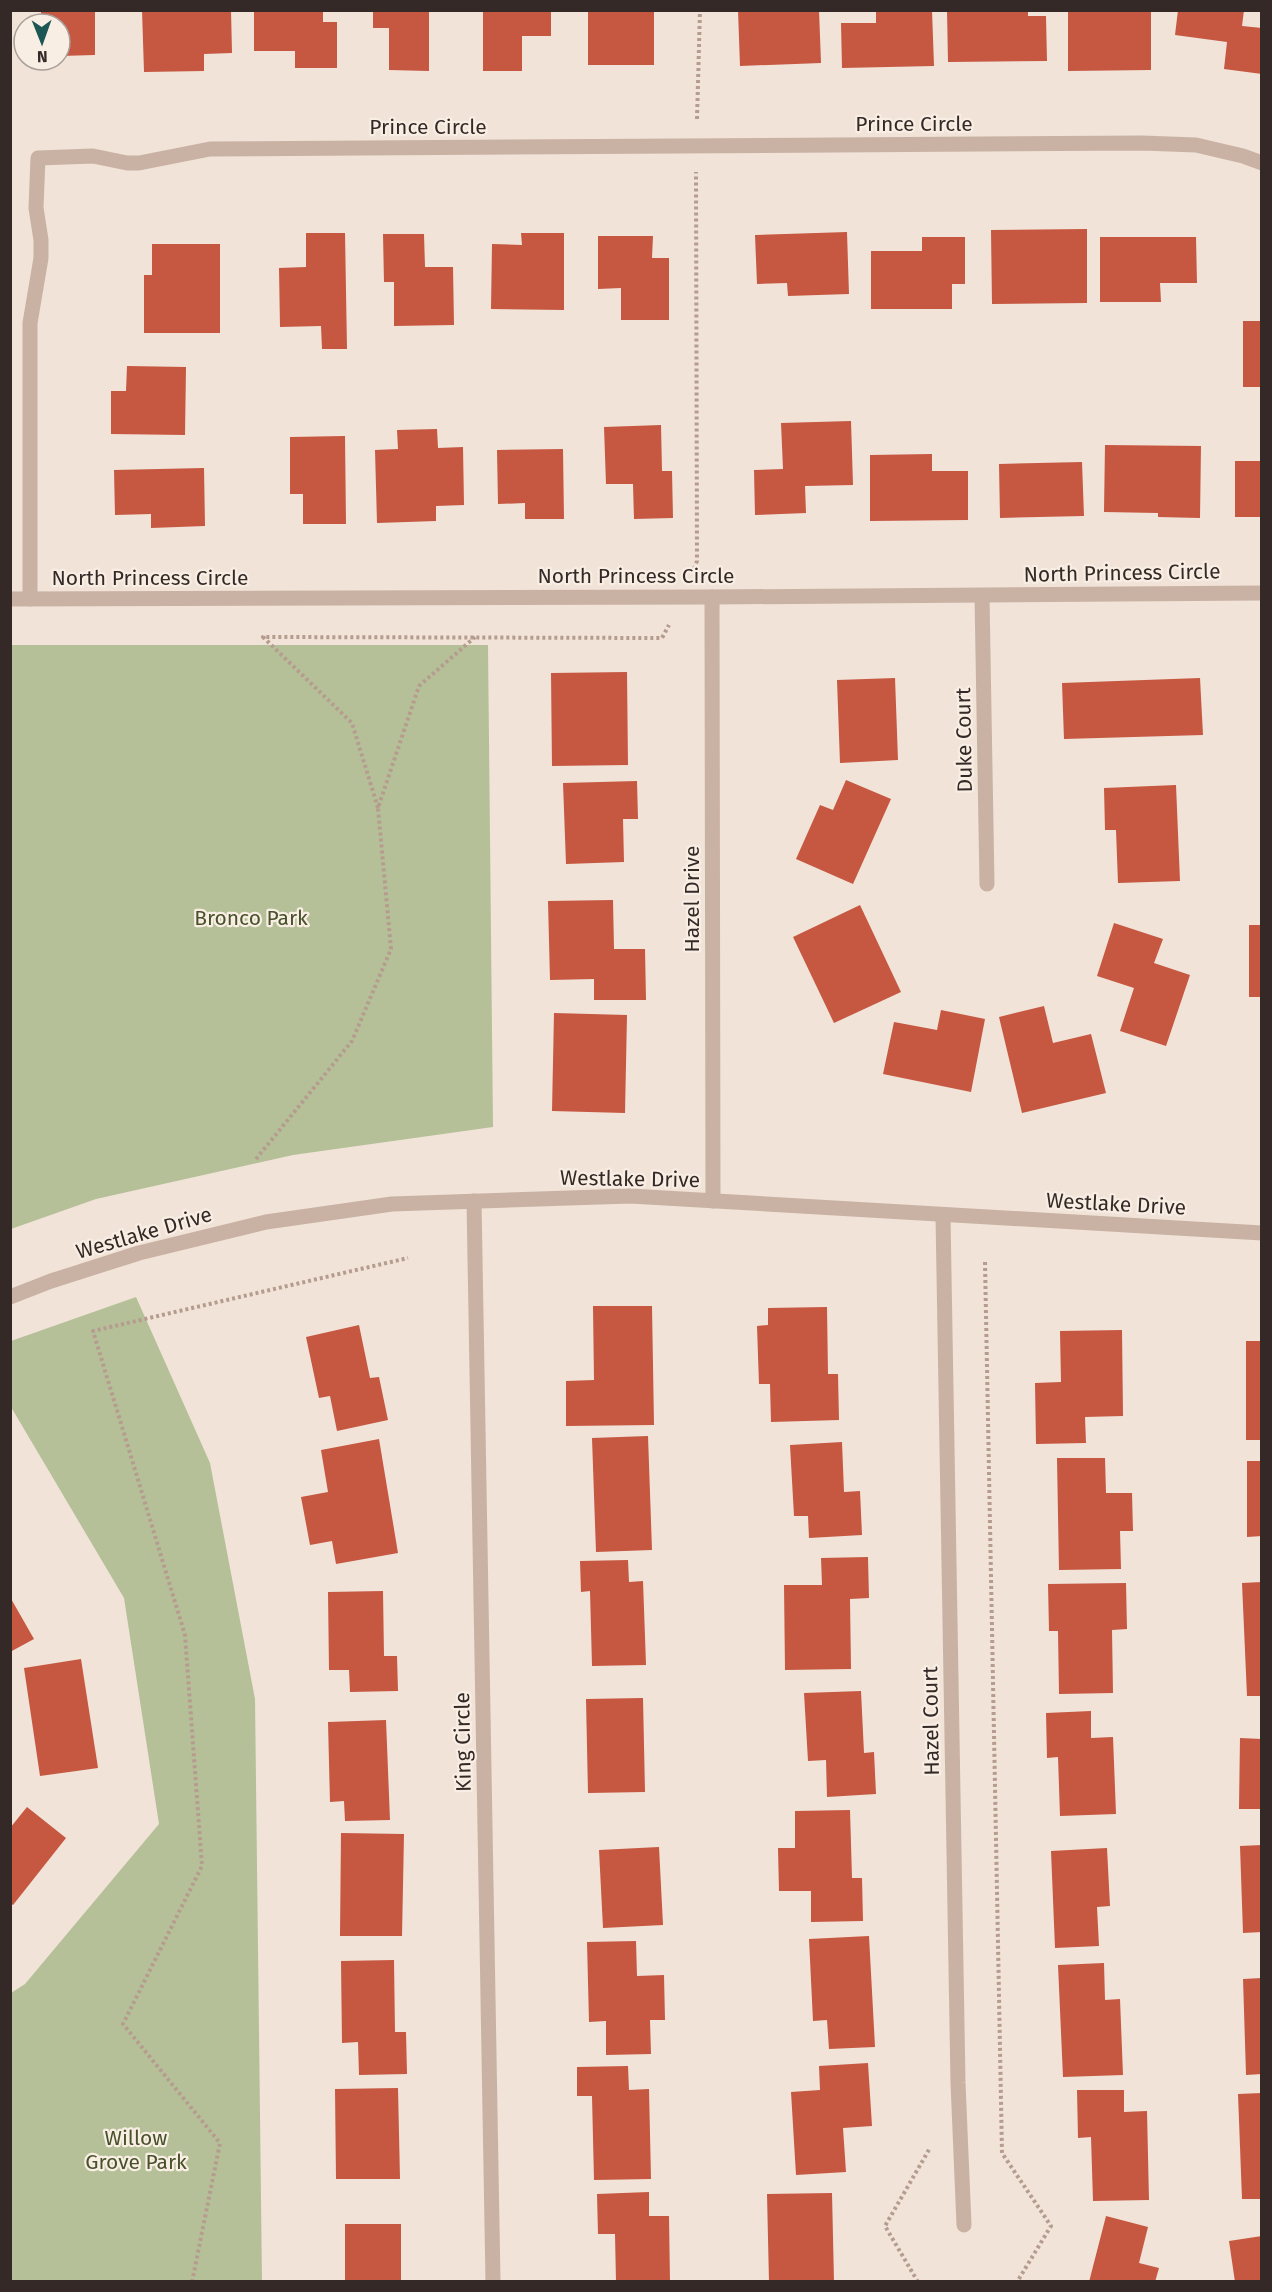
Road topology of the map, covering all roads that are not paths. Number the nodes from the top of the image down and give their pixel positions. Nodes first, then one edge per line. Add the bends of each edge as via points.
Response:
1 (1262, 163) edge
2 (1262, 593) edge
3 (982, 596) junction
4 (712, 597) junction
5 (10, 599) edge
6 (30, 599) junction
7 (987, 884) dead end
8 (474, 1201) junction
9 (713, 1201) junction
10 (943, 1216) junction
11 (1262, 1233) edge
12 (10, 1297) edge
13 (964, 2225) dead end
14 (493, 2282) edge

1 - 6 street, Prince Circle via 1196,145 1142,143 210,149 139,163 93,156 38,158 36,208 41,258 30,323
2 - 3 street, North Princess Circle
3 - 4 street, North Princess Circle
3 - 7 street, Duke Court
4 - 6 street, North Princess Circle
4 - 9 street, Hazel Drive
5 - 6 street, North Princess Circle
8 - 9 street, Westlake Drive via 630,1196
8 - 12 street, Westlake Drive via 392,1204 266,1222 139,1253
8 - 14 street, King Circle
9 - 10 street, Westlake Drive
10 - 11 street, Westlake Drive
10 - 13 street, Hazel Court

